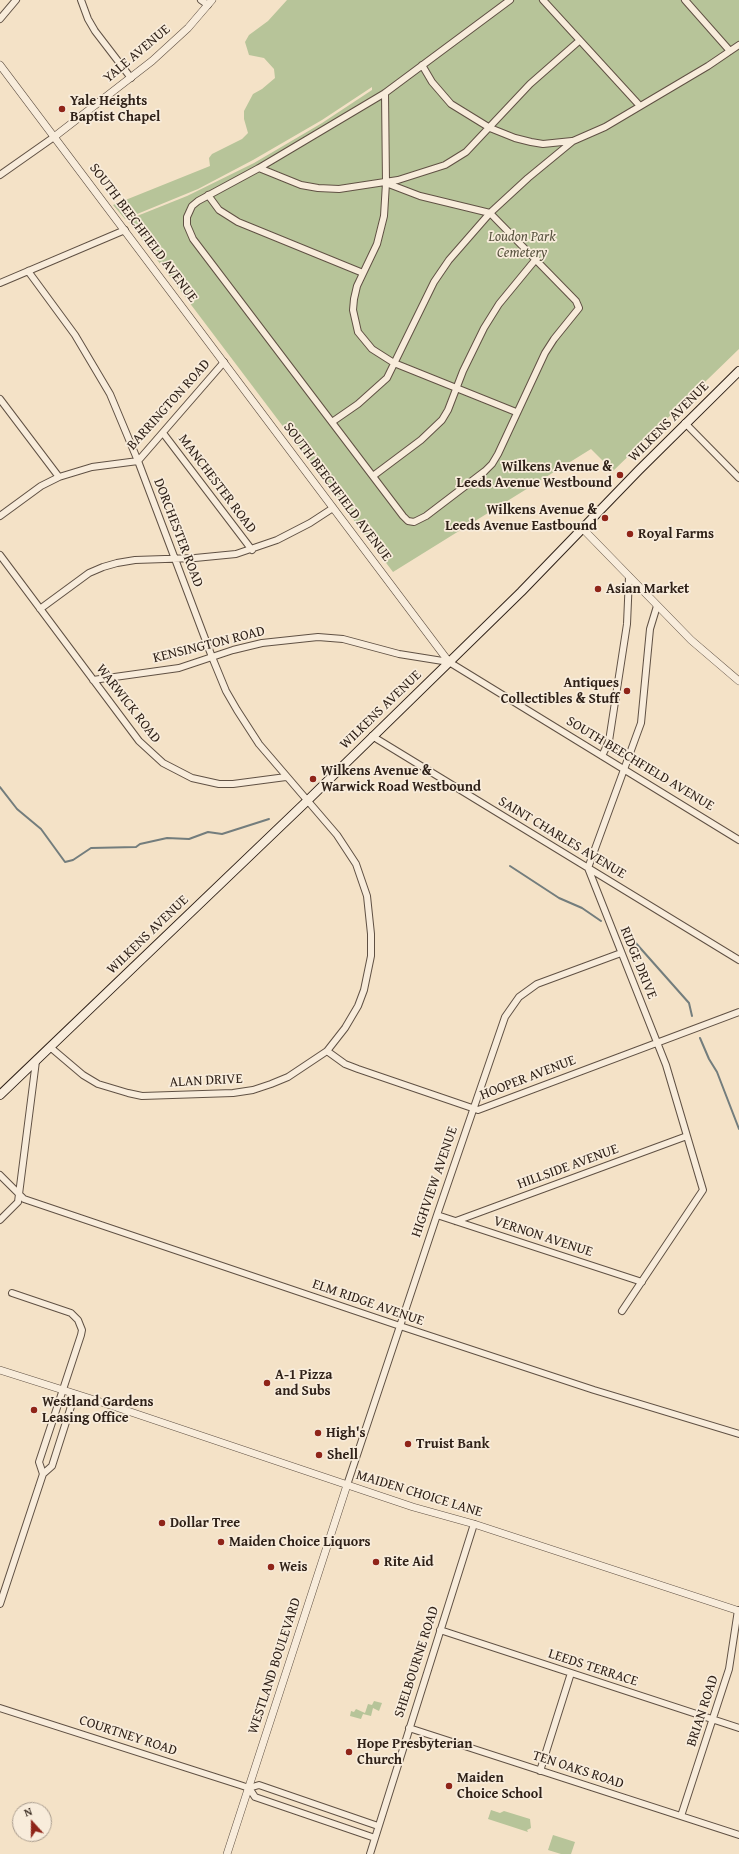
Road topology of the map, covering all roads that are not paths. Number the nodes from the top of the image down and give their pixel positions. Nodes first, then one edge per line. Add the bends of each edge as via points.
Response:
1 (16, 0) edge
2 (81, 0) edge
3 (201, 0) edge
4 (510, 0) edge
5 (543, 0) edge
6 (685, 0) edge
7 (210, 3) edge
8 (0, 19) edge
9 (579, 41) junction
10 (739, 45) edge
11 (730, 51) junction
12 (0, 65) edge
13 (422, 65) junction
14 (131, 78) junction
15 (385, 93) junction
16 (640, 106) junction
17 (490, 128) junction
18 (54, 137) junction
19 (573, 141) junction
20 (260, 168) junction
21 (0, 176) edge
22 (386, 183) junction
23 (208, 195) junction
24 (490, 212) junction
25 (125, 230) junction
26 (536, 259) junction
27 (28, 271) junction
28 (363, 273) junction
29 (0, 283) edge
30 (224, 362) junction
31 (394, 362) junction
32 (739, 371) edge
33 (456, 388) junction
34 (0, 399) edge
35 (516, 412) junction
36 (332, 422) junction
37 (685, 423) junction
38 (163, 433) junction
39 (138, 461) junction
40 (373, 476) junction
41 (59, 477) junction
42 (739, 478) edge
43 (333, 508) junction
44 (0, 516) edge
45 (584, 529) junction
46 (252, 550) junction
47 (0, 555) edge
48 (174, 558) junction
49 (629, 577) junction
50 (657, 606) junction
51 (40, 610) junction
52 (212, 657) junction
53 (449, 662) junction
54 (93, 680) junction
55 (739, 681) edge
56 (372, 736) junction
57 (602, 756) junction
58 (624, 770) junction
59 (286, 776) junction
60 (307, 801) junction
61 (739, 840) edge
62 (588, 868) junction
63 (621, 953) junction
64 (739, 960) edge
65 (739, 1012) edge
66 (657, 1043) junction
67 (50, 1046) junction
68 (327, 1051) junction
69 (36, 1061) junction
70 (0, 1095) edge
71 (473, 1108) junction
72 (687, 1136) junction
73 (0, 1175) edge
74 (19, 1193) junction
75 (437, 1215) junction
76 (0, 1220) edge
77 (456, 1222) junction
78 (642, 1282) junction
79 (12, 1294) dead end
80 (622, 1311) dead end
81 (400, 1326) junction
82 (0, 1370) edge
83 (62, 1390) junction
84 (75, 1394) junction
85 (739, 1434) edge
86 (43, 1474) junction
87 (347, 1485) junction
88 (474, 1524) junction
89 (0, 1604) edge
90 (738, 1610) edge
91 (440, 1630) junction
92 (571, 1673) junction
93 (0, 1708) edge
94 (712, 1719) junction
95 (409, 1728) junction
96 (739, 1728) edge
97 (540, 1771) junction
98 (249, 1788) junction
99 (681, 1816) junction
100 (378, 1826) junction
101 (739, 1835) edge
102 (375, 1838) junction
103 (227, 1854) edge
104 (370, 1854) edge

1 - 8 street
2 - 14 street via 88,19
3 - 7 street
4 - 13 street
5 - 9 street
6 - 11 street
7 - 14 street, YALE AVENUE via 171,45
9 - 16 street
9 - 17 street via 530,84
10 - 11 street
11 - 16 street
12 - 18 street, SOUTH BEECHFIELD AVENUE
13 - 15 street
13 - 17 street via 436,88 451,104
14 - 18 street, YALE AVENUE
15 - 20 street
15 - 22 street
16 - 19 street via 599,130
17 - 19 street via 537,143 557,144
17 - 22 street via 457,159 434,169
18 - 21 street
18 - 25 street, SOUTH BEECHFIELD AVENUE
19 - 24 street
20 - 22 street via 301,185 318,188 339,189
20 - 23 street
22 - 24 street via 420,196
22 - 28 street via 381,230
23 - 28 street via 220,210 238,222
23 - 36 street via 192,206 187,217 187,225 193,239
24 - 26 street
24 - 31 street via 449,260 434,282
25 - 27 street
25 - 30 street, SOUTH BEECHFIELD AVENUE
26 - 33 street via 499,304 484,328
26 - 35 street via 579,308 545,353
27 - 29 street
27 - 39 street, DORCHESTER ROAD via 75,335 94,366 119,415
28 - 31 street via 353,310 358,332 372,349
30 - 38 street, BARRINGTON ROAD
30 - 43 street, SOUTH BEECHFIELD AVENUE
31 - 33 street
31 - 36 street via 383,383
32 - 37 main road, WILKENS AVENUE
33 - 35 street
33 - 40 street via 442,420 421,440
34 - 41 street
35 - 40 street via 492,464 420,521 408,521
36 - 40 street
37 - 42 street
37 - 45 main road, WILKENS AVENUE
38 - 39 street, BARRINGTON ROAD
38 - 46 street, MANCHESTER ROAD
39 - 41 street, BARRINGTON ROAD via 105,464
39 - 48 street, DORCHESTER ROAD
41 - 44 street, BARRINGTON ROAD via 41,486
43 - 46 street via 294,532
43 - 53 street, SOUTH BEECHFIELD AVENUE
45 - 49 street
45 - 53 main road, WILKENS AVENUE
46 - 48 street via 218,556
47 - 51 street, WARWICK ROAD
48 - 51 street via 117,562 103,567 89,573
48 - 52 street, DORCHESTER ROAD
49 - 50 street
49 - 57 street via 627,624 610,734
50 - 55 street via 709,657
50 - 58 street via 650,629 641,723
51 - 54 street, WARWICK ROAD
52 - 53 street, KENSINGTON ROAD via 262,643 318,637 344,639 399,654
52 - 54 street, KENSINGTON ROAD via 179,668
52 - 59 street, DORCHESTER ROAD via 226,691 246,725
53 - 56 main road, WILKENS AVENUE
53 - 57 street, SOUTH BEECHFIELD AVENUE
54 - 59 street, WARWICK ROAD via 139,741 163,763 178,772 219,784
56 - 60 main road, WILKENS AVENUE
56 - 62 street, SAINT CHARLES AVENUE
57 - 58 street, SOUTH BEECHFIELD AVENUE
58 - 61 street, SOUTH BEECHFIELD AVENUE
58 - 62 street
59 - 60 street, DORCHESTER ROAD
60 - 67 main road, WILKENS AVENUE
60 - 68 street, ALAN DRIVE via 337,835 356,864 367,896 372,934 368,976 358,1006
62 - 63 street, RIDGE DRIVE
62 - 64 street, SAINT CHARLES AVENUE
63 - 66 street, RIDGE DRIVE
63 - 71 street, HIGHVIEW AVENUE via 536,984 519,997 505,1017
65 - 66 street, HOOPER AVENUE
66 - 71 street, HOOPER AVENUE via 478,1110
66 - 72 street, RIDGE DRIVE
67 - 68 street, ALAN DRIVE via 83,1075 98,1084 142,1096 253,1090 288,1077
67 - 69 main road, WILKENS AVENUE
68 - 71 street, HOOPER AVENUE via 345,1064
69 - 70 main road, WILKENS AVENUE
69 - 74 street
71 - 75 street, HIGHVIEW AVENUE
72 - 77 street, HILLSIDE AVENUE
72 - 78 street, RIDGE DRIVE via 702,1190
73 - 74 street, ELM RIDGE AVENUE
74 - 76 street via 18,1202
74 - 81 street, ELM RIDGE AVENUE via 24,1199
75 - 77 street, VERNON AVENUE
75 - 81 street, HIGHVIEW AVENUE
77 - 78 street, VERNON AVENUE
78 - 80 street, RIDGE DRIVE
79 - 83 street via 71,1313 78,1320 82,1335
81 - 85 street, ELM RIDGE AVENUE via 594,1390
81 - 87 street, HIGHVIEW AVENUE
82 - 83 street, MAIDEN CHOICE LANE
83 - 84 street, MAIDEN CHOICE LANE
83 - 86 street via 39,1462
84 - 86 street via 52,1466
84 - 87 street, MAIDEN CHOICE LANE
86 - 89 street
87 - 88 street, MAIDEN CHOICE LANE
87 - 98 street, WESTLAND BOULEVARD
88 - 90 street, MAIDEN CHOICE LANE
88 - 91 street, SHELBOURNE ROAD
90 - 94 street, BRIAN ROAD via 729,1669
91 - 92 street, LEEDS TERRACE
91 - 95 street, SHELBOURNE ROAD
92 - 94 street, LEEDS TERRACE
92 - 97 street
93 - 98 street, COURTNEY ROAD
94 - 96 street, LEEDS TERRACE
94 - 99 street, BRIAN ROAD
95 - 97 street, TEN OAKS ROAD
95 - 100 street, SHELBOURNE ROAD
97 - 99 street, TEN OAKS ROAD
98 - 100 street, COURTNEY ROAD via 259,1785
98 - 102 street, COURTNEY ROAD via 255,1797
98 - 103 street, WESTLAND BOULEVARD
99 - 101 street, TEN OAKS ROAD
100 - 102 street, SHELBOURNE ROAD
102 - 104 street, SHELBOURNE ROAD

